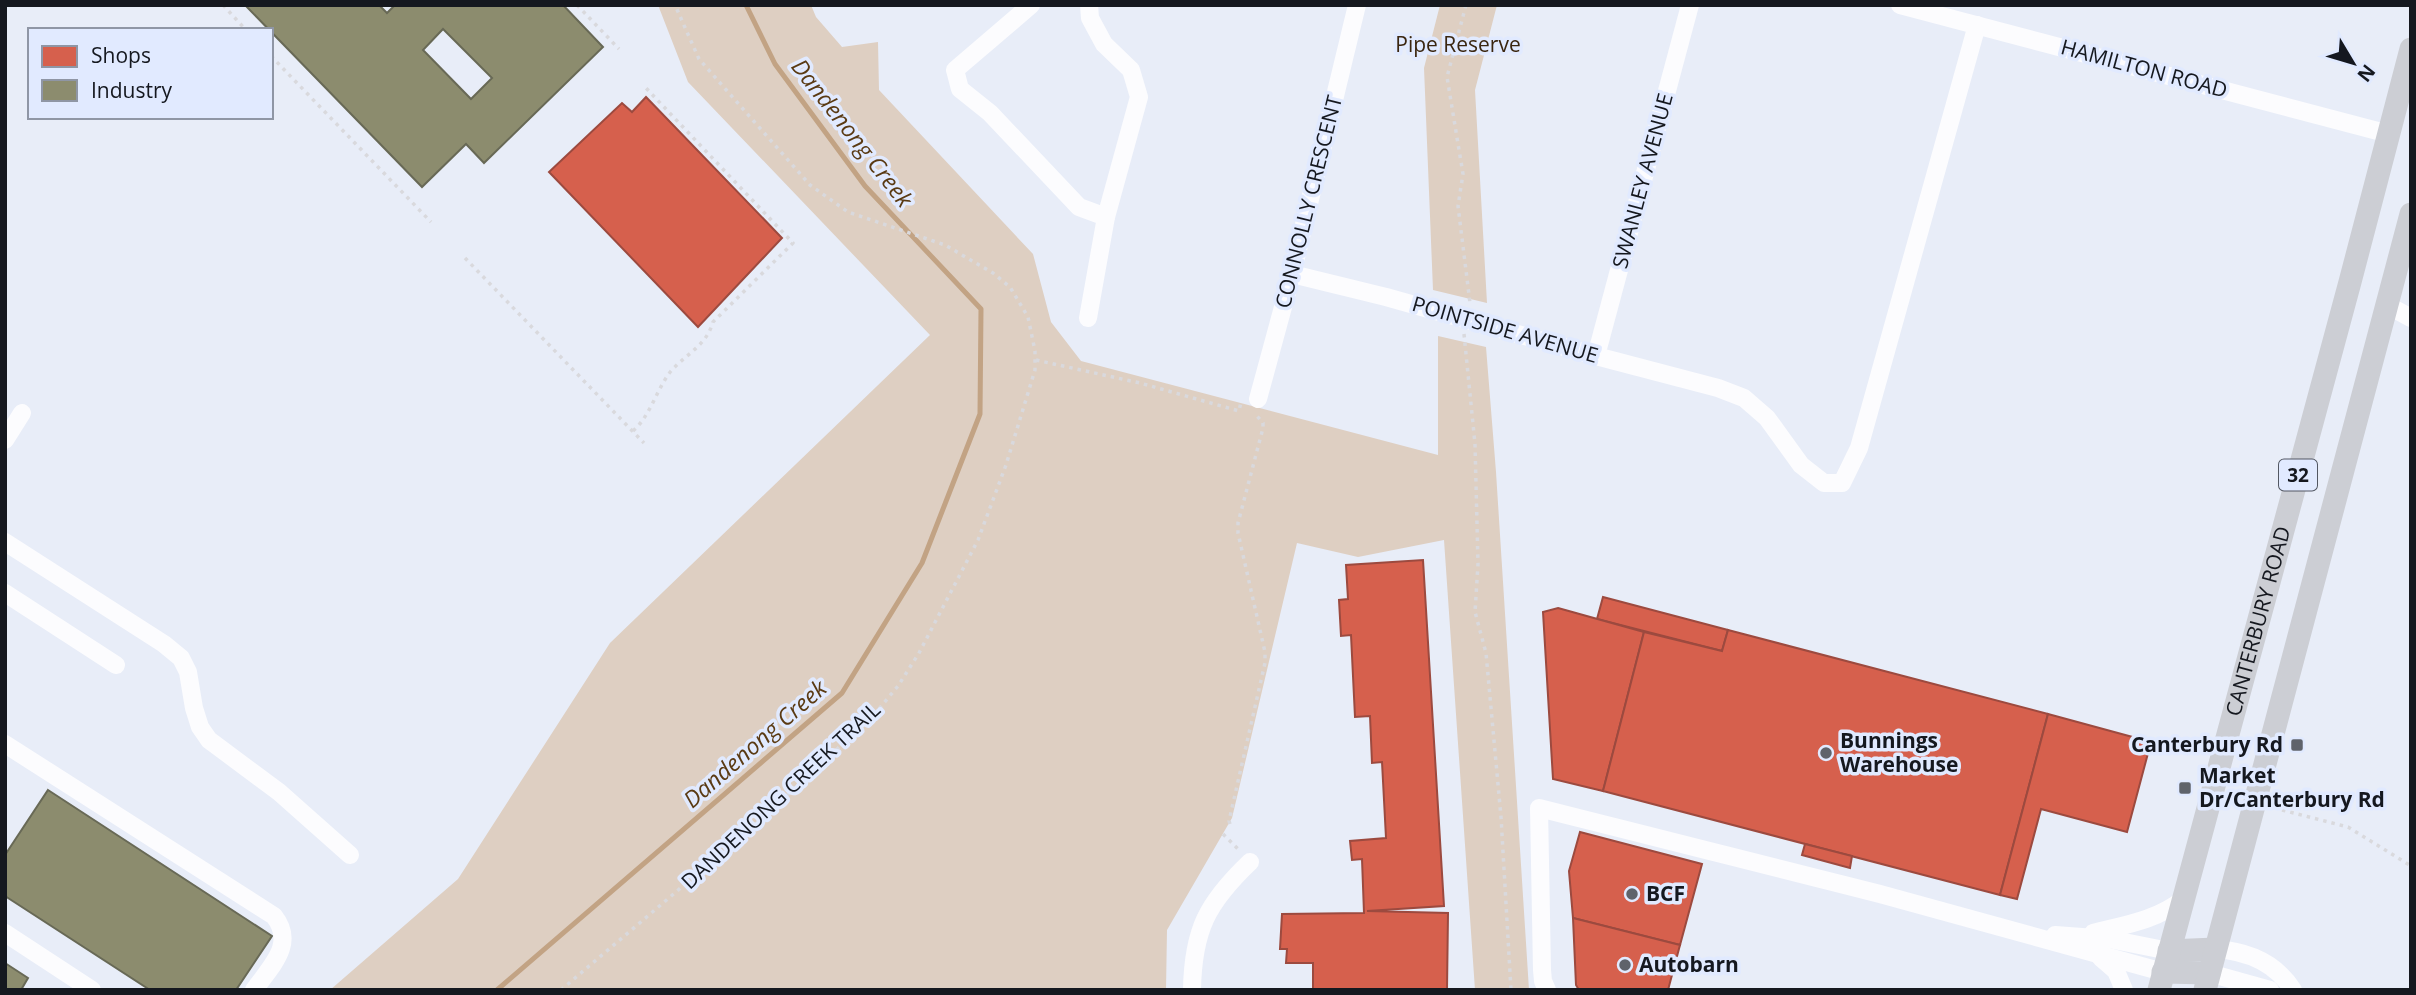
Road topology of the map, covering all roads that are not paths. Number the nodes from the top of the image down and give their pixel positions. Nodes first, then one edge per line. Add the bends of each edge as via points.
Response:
1 (1031, 5) edge
2 (1089, 5) edge
3 (1357, 5) edge
4 (1690, 5) edge
5 (1900, 5) edge
6 (1977, 25) junction
7 (2411, 49) edge
8 (2389, 134) junction
9 (2411, 214) edge
10 (1106, 217) junction
11 (1292, 274) junction
12 (2387, 305) junction
13 (1088, 318) dead end
14 (2411, 318) edge
15 (1596, 356) junction
16 (1252, 408) road end
17 (22, 412) dead end
18 (5, 440) edge
19 (5, 542) edge
20 (5, 593) edge
21 (116, 665) dead end
22 (5, 744) edge
23 (350, 855) dead end
24 (1250, 862) road end
25 (2182, 900) junction
26 (2021, 932) junction
27 (5, 933) edge
28 (2073, 936) junction
29 (2215, 949) junction
30 (2099, 956) junction
31 (2164, 971) edge
32 (2207, 982) edge
33 (92, 990) edge
34 (254, 990) edge
35 (1192, 990) edge
36 (1547, 990) edge
37 (2124, 990) edge
38 (2270, 990) edge
39 (2293, 990) edge

1 - 10 street via 955,71 960,89 990,113 1079,208
2 - 10 street via 1090,18 1104,44 1131,70 1139,97
3 - 11 street, CONNOLLY CRESCENT
4 - 15 street, SWANLEY AVENUE
5 - 6 street, HAMILTON ROAD
6 - 8 street, HAMILTON ROAD
6 - 15 street, POINTSIDE AVENUE via 1859,448 1842,482 1824,483 1801,465 1767,418 1744,398
7 - 8 main road, CANTERBURY ROAD / 32
8 - 25 main road, CANTERBURY ROAD / 32
9 - 12 main road, CANTERBURY ROAD / 32
10 - 13 street
11 - 15 street, POINTSIDE AVENUE
11 - 16 street, CONNOLLY CRESCENT
12 - 14 street
12 - 29 main road, CANTERBURY ROAD / 32
17 - 18 street
19 - 23 street via 181,658 200,727 209,740 279,792
20 - 21 street
22 - 34 street via 274,916 285,936 281,950
24 - 35 street via 1220,894 1198,933
25 - 28 street via 2149,918
25 - 31 main road, CANTERBURY ROAD / 32
26 - 28 street
26 - 30 street
26 - 36 street via 1539,808 1542,970
27 - 33 street
28 - 31 street via 2109,939
29 - 31 main road
29 - 32 main road, CANTERBURY ROAD / 32
29 - 39 street via 2259,959 2279,972
30 - 31 street
30 - 37 street via 2116,971
31 - 32 main road
32 - 38 street

